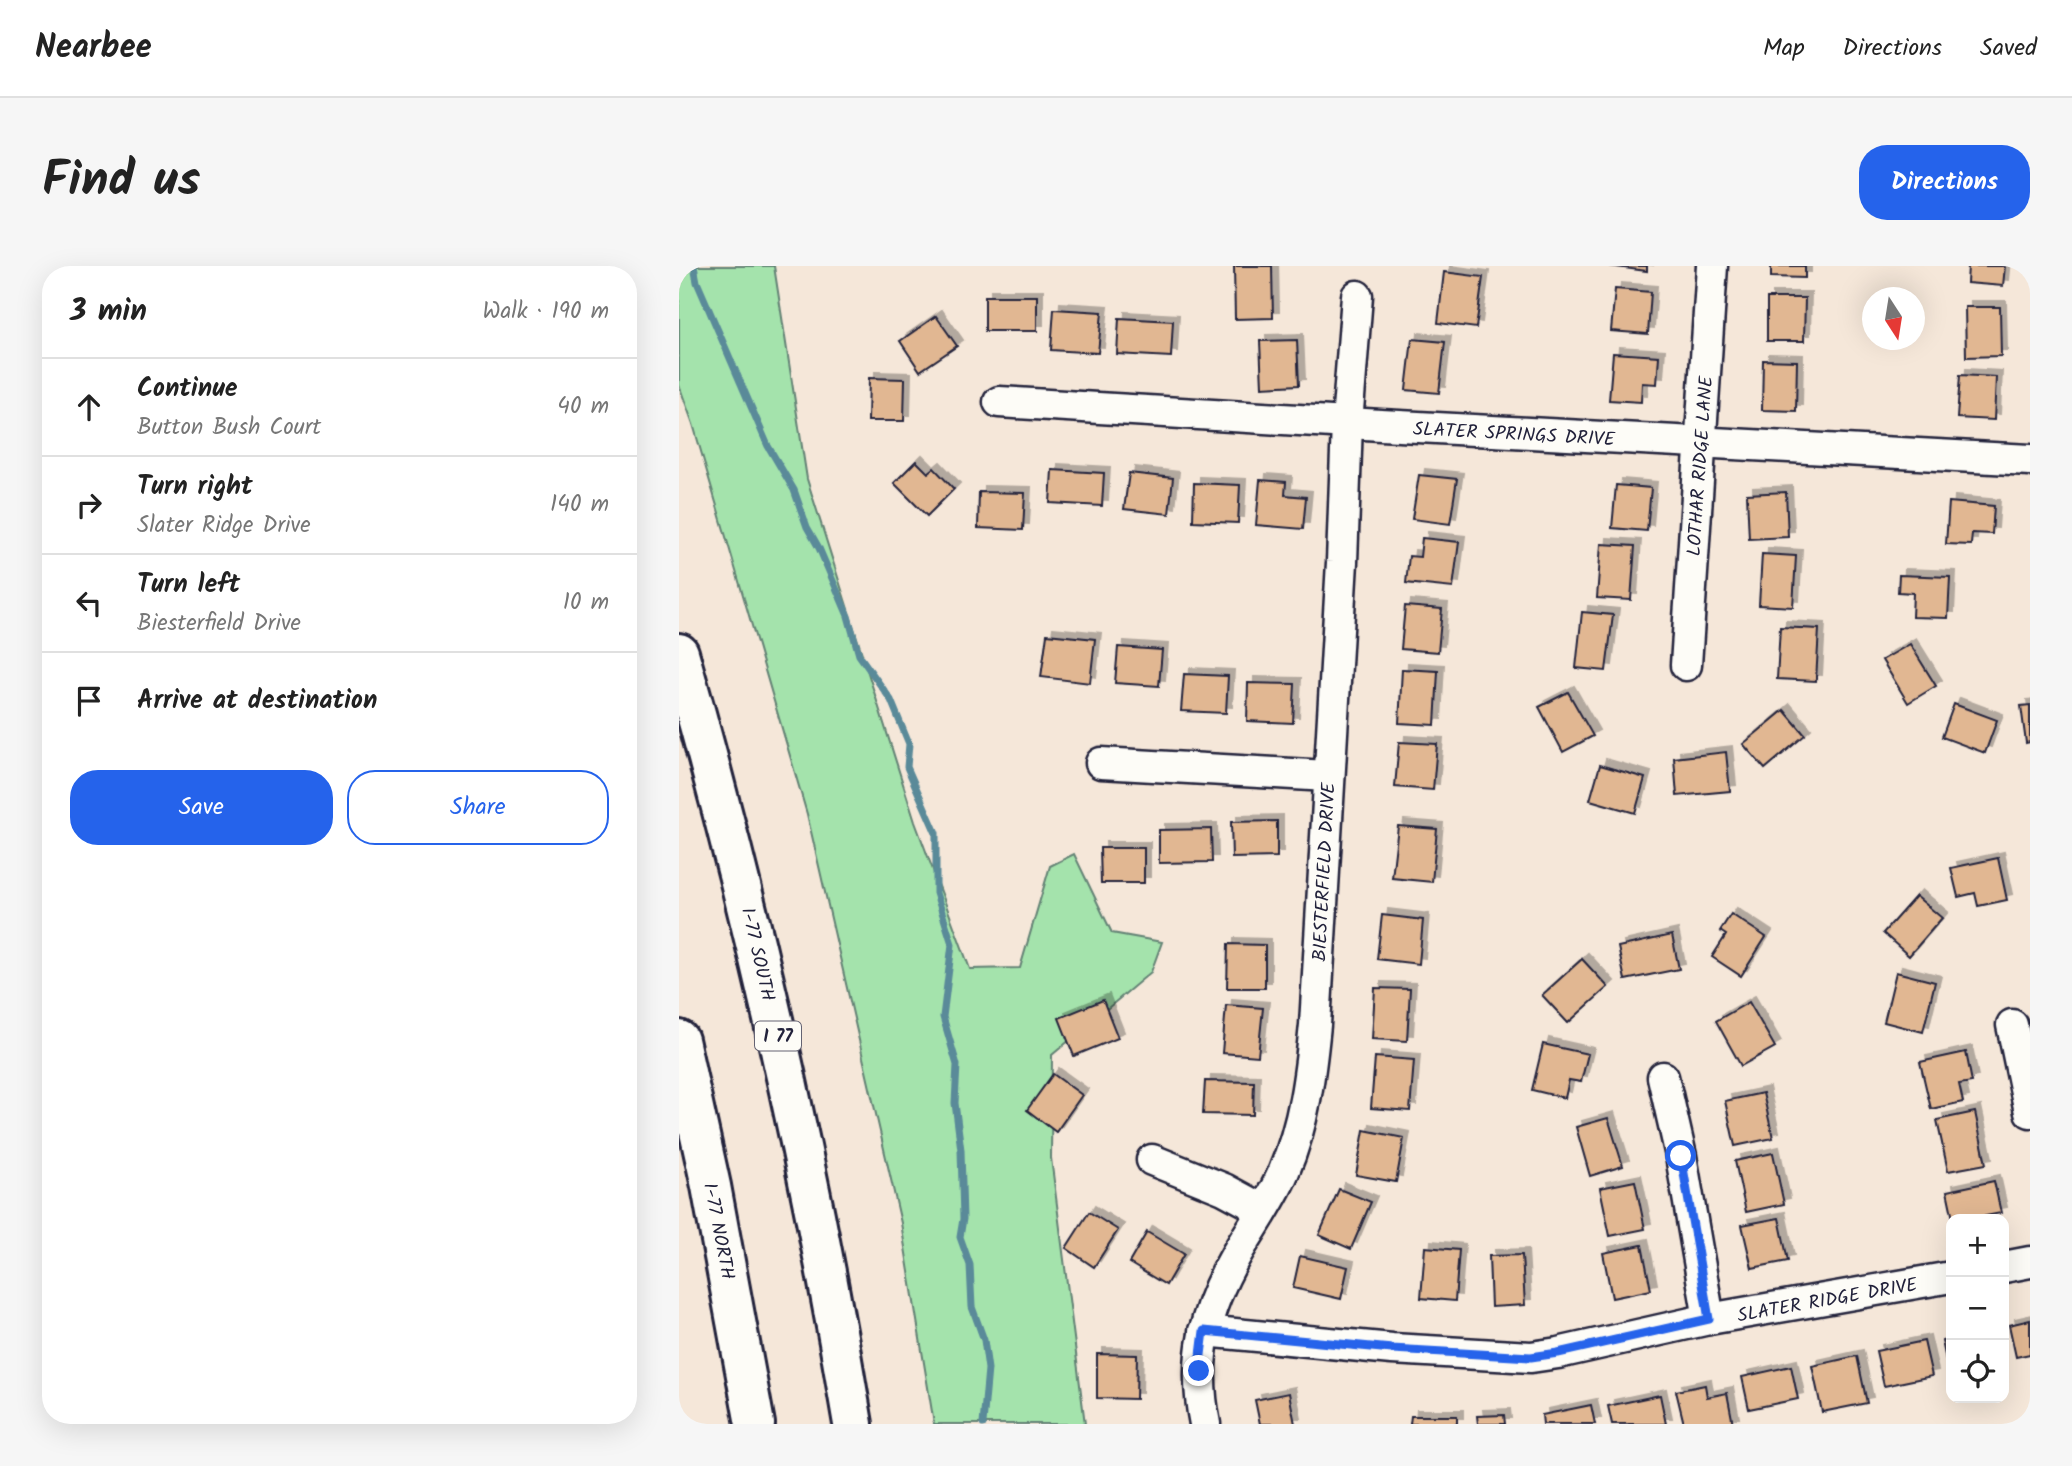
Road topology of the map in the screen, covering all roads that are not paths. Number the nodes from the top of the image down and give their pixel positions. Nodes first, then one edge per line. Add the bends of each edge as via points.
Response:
1 (1712, 266) edge
2 (1357, 296) dead end
3 (999, 401) dead end
4 (1347, 423) junction
5 (1700, 443) junction
6 (2030, 460) edge
7 (679, 653) edge
8 (1686, 665) dead end
9 (1101, 764) dead end
10 (1328, 776) junction
11 (2012, 1025) dead end
12 (679, 1040) edge
13 (1663, 1077) dead end
14 (2030, 1112) edge
15 (1152, 1160) dead end
16 (1263, 1210) junction
17 (2030, 1262) edge
18 (2009, 1266) edge
19 (1946, 1279) edge
20 (1709, 1319) junction
21 (1204, 1331) junction
22 (755, 1424) edge
23 (853, 1424) edge
24 (1205, 1424) edge

1 - 5 street, LOTHAR RIDGE LANE
2 - 4 street, BIESTERFIELD DRIVE
3 - 4 street, SLATER SPRINGS DRIVE
4 - 5 street, SLATER SPRINGS DRIVE
4 - 10 street, BIESTERFIELD DRIVE
5 - 6 street, SLATER SPRINGS DRIVE
5 - 8 street, LOTHAR RIDGE LANE
7 - 23 highway, I-77 SOUTH / I 77 via 737,862 782,1051
9 - 10 street
10 - 16 street, BIESTERFIELD DRIVE via 1309,1084 1296,1140
11 - 14 street
12 - 22 highway, I-77 NORTH
13 - 20 street
15 - 16 street
16 - 21 street, BIESTERFIELD DRIVE via 1218,1289
17 - 18 street
19 - 20 street, SLATER RIDGE DRIVE
20 - 21 street, SLATER RIDGE DRIVE via 1531,1357
21 - 24 street, BIESTERFIELD DRIVE via 1199,1371

